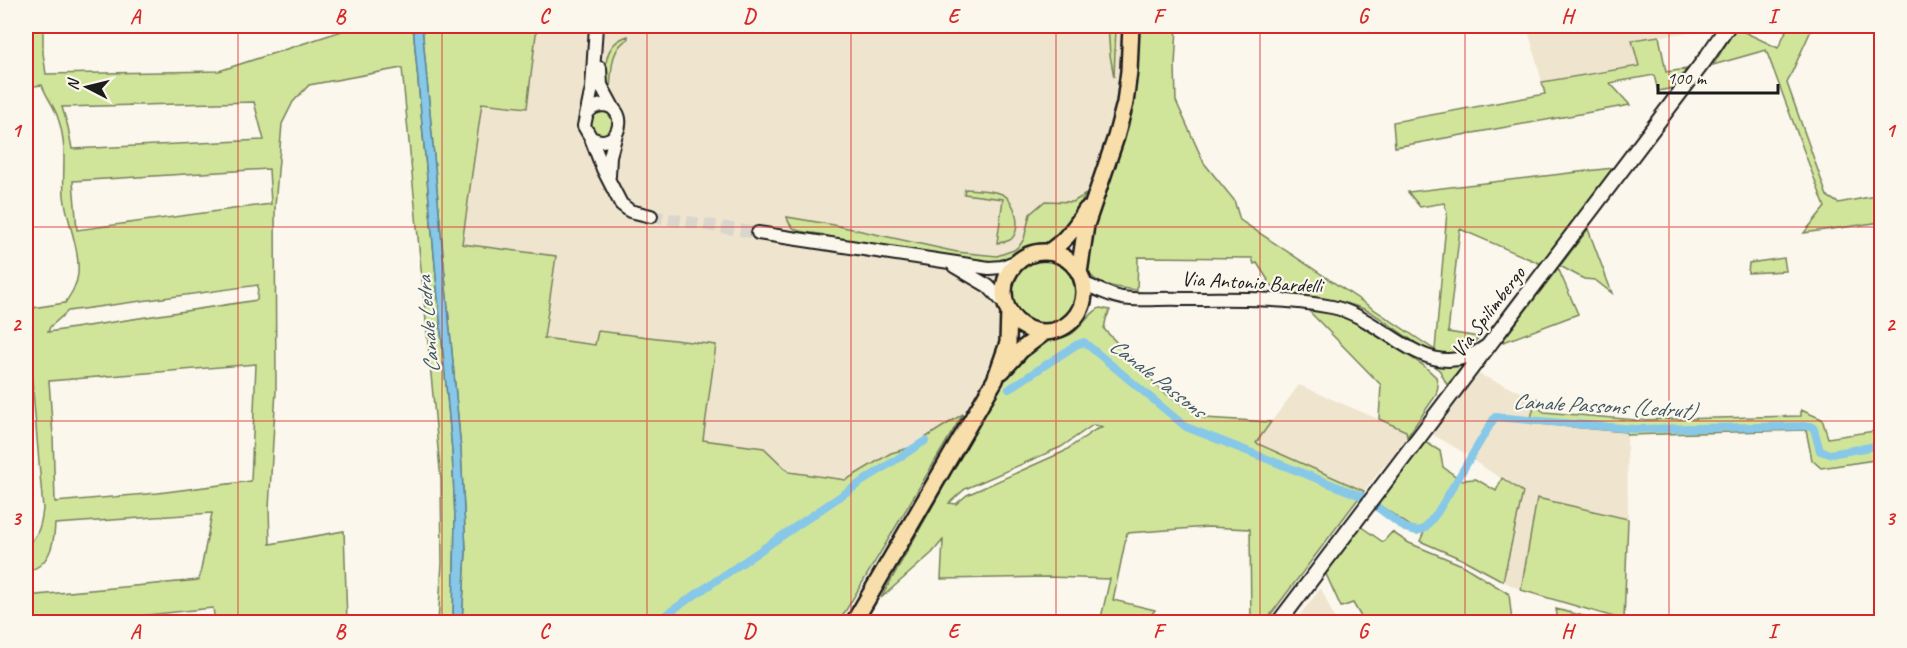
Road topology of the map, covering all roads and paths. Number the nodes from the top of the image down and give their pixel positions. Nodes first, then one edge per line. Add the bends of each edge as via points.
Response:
1 (596, 26) edge
2 (603, 26) edge
3 (1131, 26) edge
4 (1728, 26) edge
5 (615, 111) junction
6 (586, 115) junction
7 (617, 133) junction
8 (591, 138) junction
9 (610, 183) junction
10 (1095, 197) junction
11 (651, 216) tunnel mouth
12 (758, 234) tunnel mouth
13 (1048, 252) junction
14 (1022, 259) junction
15 (948, 262) junction
16 (1081, 278) junction
17 (1008, 308) junction
18 (1046, 332) junction
19 (1493, 341) junction
20 (995, 380) junction
21 (854, 622) edge
22 (1279, 622) edge

1 - 6 street
2 - 5 street via 600,78
3 - 10 main road via 1125,103
4 - 19 main road, Via Spilimbergo
5 - 6 street via 599,105
5 - 7 street via 619,120
6 - 8 street via 584,126
7 - 8 street via 608,140
7 - 9 street via 610,156
8 - 9 street
9 - 11 street via 625,208
10 - 13 main road via 1068,236
10 - 16 main road via 1082,243
12 - 15 street
13 - 14 main road
13 - 16 main road, Via Antonio Bardelli via 1069,261
14 - 15 street via 995,268
14 - 17 main road via 1006,280 1004,296
15 - 17 street via 988,286
16 - 18 main road via 1081,308 1060,329
16 - 19 street, Via Antonio Bardelli via 1123,298 1270,299 1346,310 1434,359 1454,361 1476,354
17 - 18 main road via 1024,327
17 - 20 main road via 1008,343
18 - 20 main road via 1021,350
19 - 22 main road, Via Spilimbergo
20 - 21 main road

